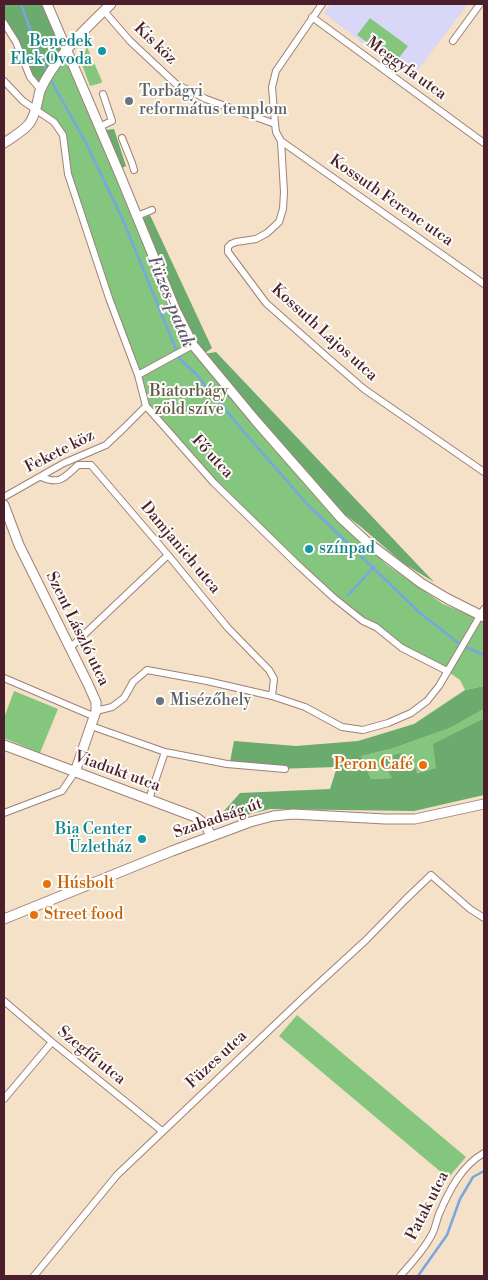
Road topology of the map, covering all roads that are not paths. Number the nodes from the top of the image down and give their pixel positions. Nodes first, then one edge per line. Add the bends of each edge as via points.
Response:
1 (47, 4) edge
2 (322, 4) edge
3 (481, 6) edge
4 (107, 7) edge
5 (312, 17) junction
6 (4, 24) edge
7 (454, 41) dead end
8 (67, 50) junction
9 (4, 81) edge
10 (43, 85) junction
11 (103, 94) dead end
12 (36, 109) junction
13 (275, 124) junction
14 (99, 127) junction
15 (122, 138) dead end
16 (281, 140) junction
17 (4, 142) edge
18 (484, 143) edge
19 (134, 170) dead end
20 (152, 210) dead end
21 (137, 216) junction
22 (484, 284) edge
23 (193, 345) junction
24 (138, 375) junction
25 (146, 406) junction
26 (484, 472) edge
27 (40, 477) junction
28 (4, 497) edge
29 (4, 505) edge
30 (168, 555) junction
31 (483, 614) edge
32 (70, 648) junction
33 (447, 672) junction
34 (4, 678) edge
35 (272, 696) junction
36 (95, 713) junction
37 (91, 726) junction
38 (4, 745) edge
39 (165, 752) junction
40 (285, 769) dead end
41 (75, 772) junction
42 (148, 799) junction
43 (484, 804) edge
44 (4, 813) edge
45 (211, 836) junction
46 (484, 918) edge
47 (4, 919) edge
48 (4, 1001) edge
49 (52, 1042) junction
50 (4, 1099) edge
51 (162, 1131) junction
52 (484, 1153) edge
53 (34, 1276) edge
54 (400, 1276) edge

1 - 8 street
2 - 5 street
3 - 7 street
4 - 8 street
4 - 13 street, Kis köz via 130,41 176,84 206,99
5 - 13 street via 276,71 272,87
5 - 18 street, Meggyfa utca
6 - 10 street via 16,42 30,77
8 - 10 street
8 - 14 street
9 - 12 street, Fő utca via 23,101
10 - 12 street
11 - 14 street via 112,121
12 - 17 street via 30,122
12 - 24 street, Fő utca via 54,122 63,135 68,174
13 - 16 street
14 - 21 street
15 - 19 street
16 - 22 street, Kossuth Ferenc utca
16 - 26 street, Kossuth Lajos utca via 284,192 279,222 267,234 231,244 228,247 230,256 266,302 328,358 364,388
20 - 21 street
21 - 23 street
23 - 24 street
23 - 31 street via 334,510 367,542 421,583
24 - 25 street, Fő utca
25 - 27 street, Fekete köz via 106,445
25 - 33 street, Fő utca via 214,483 334,598 402,648
27 - 28 street, Fekete köz
27 - 30 street, Damjanich utca via 51,481 63,480 78,465 91,465
29 - 32 street, Szent László utca via 19,545
30 - 32 street
30 - 35 street, Damjanich utca via 228,628 269,670 274,679
31 - 33 street
32 - 36 street, Szent László utca via 96,702
33 - 35 street via 427,701 411,713 363,730 342,727 305,707
34 - 36 street
35 - 36 street via 147,670 133,682 124,698
36 - 37 street, Szent László utca
37 - 39 street
37 - 41 street, Szent László utca
38 - 41 street, Viadukt utca
39 - 40 street via 227,764
39 - 42 street
41 - 42 street, Viadukt utca
41 - 44 street, Szent László utca via 62,791
42 - 45 street, Viadukt utca via 200,819
43 - 45 street, Szabadság út via 415,819 273,816
45 - 47 street, Szabadság út
46 - 51 street, Füzes utca via 431,875
48 - 49 street, Szegfű utca
49 - 50 street
49 - 51 street, Szegfű utca
51 - 53 street, Füzes utca via 117,1175
52 - 54 street, Patak utca via 459,1175 424,1248

